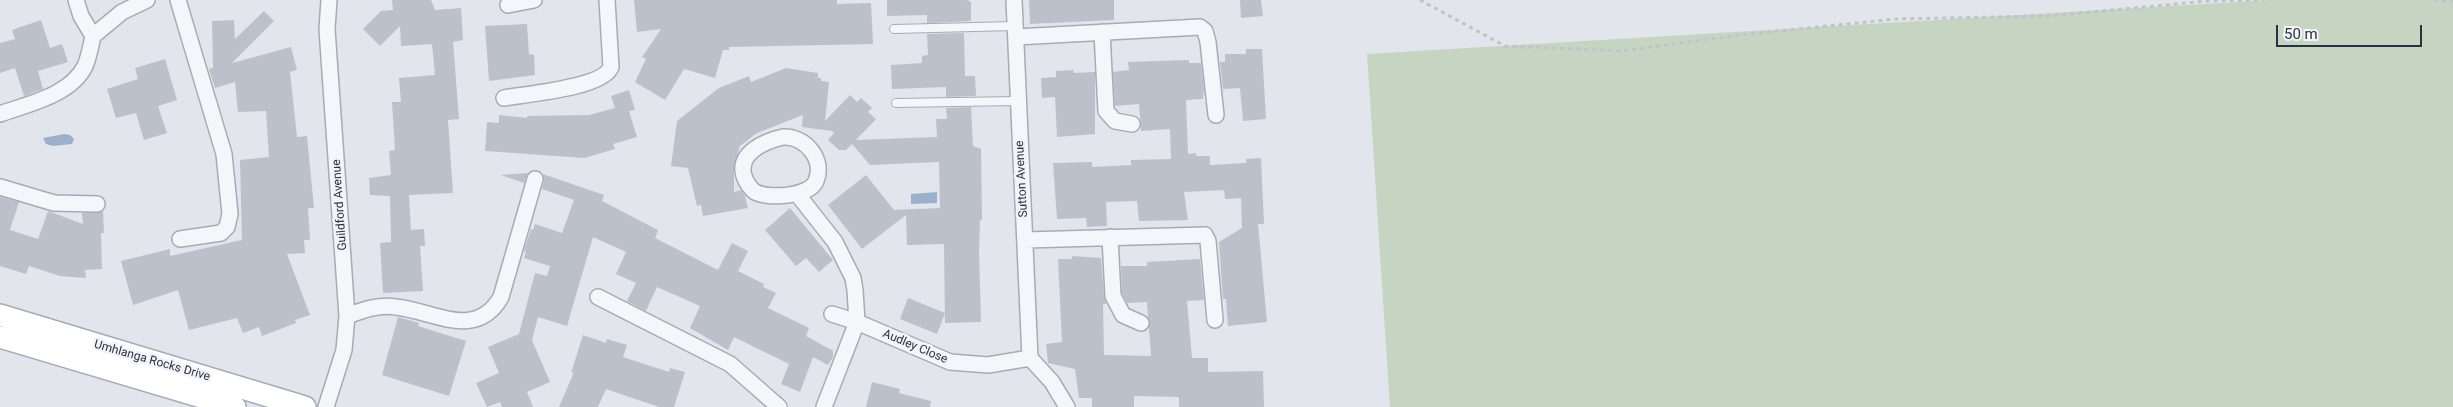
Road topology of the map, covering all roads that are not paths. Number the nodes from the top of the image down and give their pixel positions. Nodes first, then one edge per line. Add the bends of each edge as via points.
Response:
1 (76, 0) edge
2 (148, 0) edge
3 (178, 0) edge
4 (329, 0) edge
5 (534, 0) edge
6 (607, 0) edge
7 (1014, 0) edge
8 (508, 5) dead end
9 (894, 29) dead end
10 (1015, 32) junction
11 (1102, 32) junction
12 (93, 36) junction
13 (504, 98) dead end
14 (1018, 102) junction
15 (896, 103) dead end
16 (0, 114) edge
17 (1216, 115) dead end
18 (1132, 124) dead end
19 (535, 179) dead end
20 (0, 187) edge
21 (798, 194) junction
22 (97, 204) dead end
23 (1110, 236) junction
24 (180, 238) dead end
25 (1025, 240) junction
26 (598, 297) dead end
27 (0, 314) edge
28 (832, 314) dead end
29 (347, 316) junction
30 (1215, 320) dead end
31 (857, 322) junction
32 (1142, 323) dead end
33 (0, 337) edge
34 (1030, 358) junction
35 (235, 407) edge
36 (305, 407) edge
37 (326, 407) edge
38 (779, 407) edge
39 (824, 407) edge
40 (1067, 407) edge

1 - 12 street
2 - 12 street via 122,12
3 - 24 street via 224,154 230,214 227,227 220,233
4 - 29 street, Guildford Avenue via 327,29
5 - 8 street
6 - 13 street via 611,67 608,74 593,82
7 - 10 street, Sutton Avenue
9 - 10 lane
10 - 11 street
10 - 14 street, Sutton Avenue
11 - 17 street via 1195,26 1203,29 1208,42
11 - 18 street via 1106,111 1115,121
12 - 16 street via 85,66 77,78 49,97
14 - 15 lane
14 - 25 street, Sutton Avenue
19 - 29 street via 501,298 485,317 459,321 383,306
20 - 22 street via 48,202
21 - 21 street via 764,195 750,187 743,173 750,154 763,143 783,137 796,138 806,144 816,157 818,175 814,184
21 - 31 street via 835,242 854,278
23 - 25 street
23 - 30 street via 1205,236
23 - 32 street via 1113,296 1123,315
25 - 34 street, Sutton Avenue
26 - 38 street via 730,364
27 - 36 main road, Umhlanga Rocks Drive
28 - 31 street, Audley Close
29 - 37 street, Guildford Avenue via 344,350
31 - 34 street, Audley Close via 950,362 988,365
31 - 39 street
33 - 35 main road, Umhlanga Rocks Drive
34 - 40 street via 1052,382

